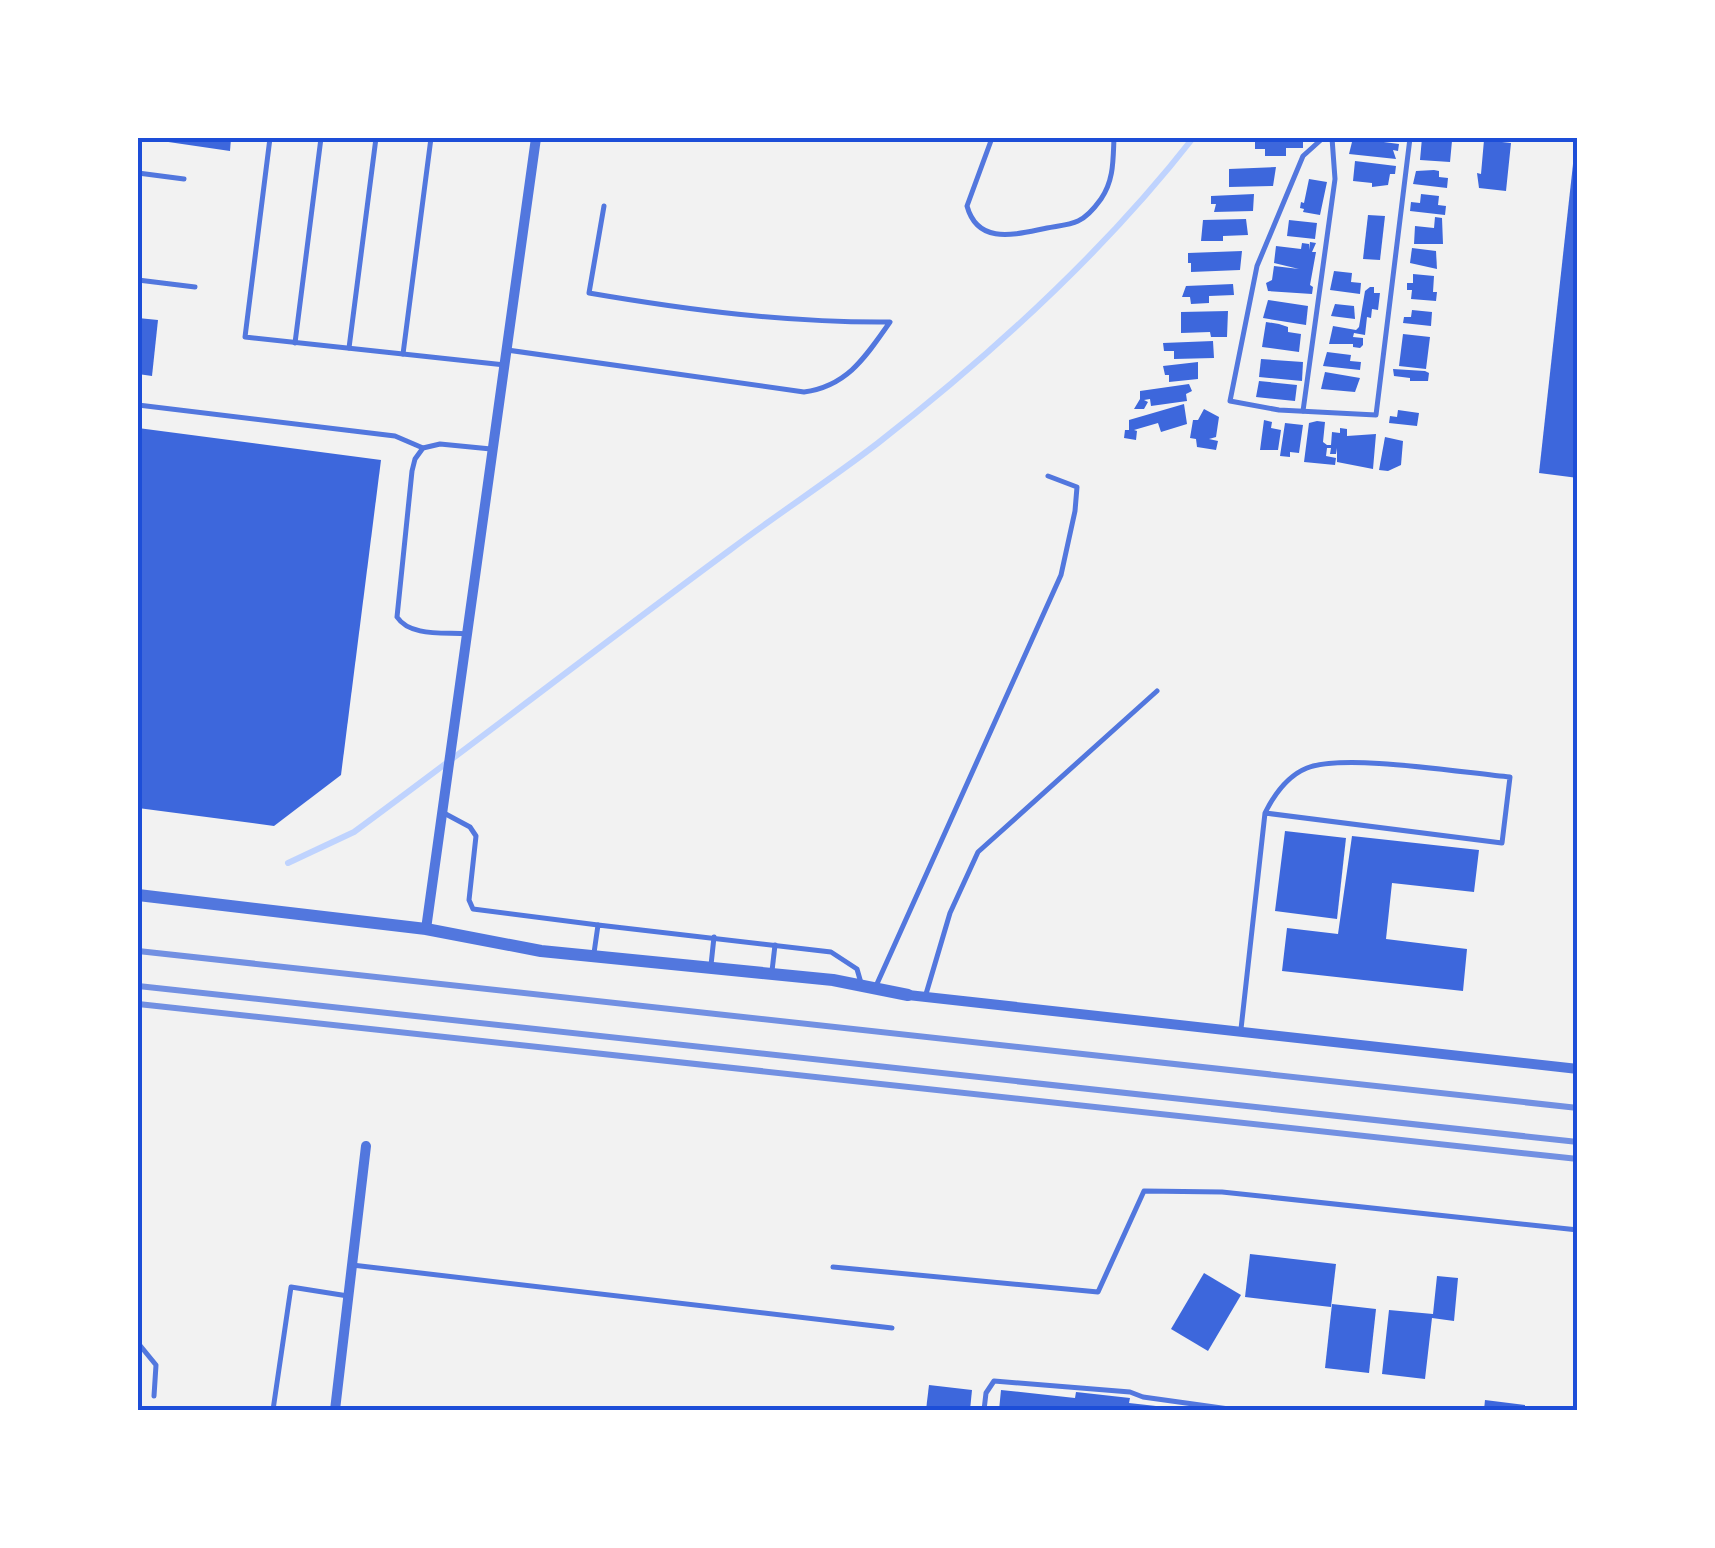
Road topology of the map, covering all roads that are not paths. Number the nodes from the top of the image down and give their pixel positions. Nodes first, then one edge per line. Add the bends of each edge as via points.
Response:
1 (270, 138) edge
2 (321, 138) edge
3 (376, 138) edge
4 (431, 138) edge
5 (536, 138) edge
6 (992, 138) edge
7 (1114, 138) edge
8 (1323, 138) edge
9 (1332, 138) edge
10 (1410, 138) edge
11 (138, 173) edge
12 (184, 179) dead end
13 (604, 206) dead end
14 (138, 280) edge
15 (195, 287) dead end
16 (296, 343) junction
17 (349, 348) junction
18 (507, 350) junction
19 (404, 354) junction
20 (505, 365) junction
21 (138, 405) edge
22 (1303, 411) junction
23 (423, 448) junction
24 (492, 449) junction
25 (1048, 476) dead end
26 (467, 634) junction
27 (1157, 691) dead end
28 (442, 812) junction
29 (1265, 813) junction
30 (138, 895) edge
31 (598, 925) junction
32 (426, 929) junction
33 (714, 937) junction
34 (775, 945) junction
35 (593, 956) junction
36 (710, 968) junction
37 (772, 974) junction
38 (868, 987) junction
39 (908, 995) joint
40 (925, 997) junction
41 (1241, 1032) junction
42 (1578, 1056) edge
43 (1575, 1069) edge
44 (366, 1146) dead end
45 (1578, 1230) edge
46 (352, 1265) junction
47 (833, 1267) dead end
48 (348, 1296) junction
49 (892, 1328) dead end
50 (138, 1344) edge
51 (154, 1396) dead end
52 (273, 1410) edge
53 (335, 1410) edge
54 (984, 1410) edge
55 (1236, 1410) edge

1 - 16 lane via 245,338
2 - 16 lane
3 - 17 lane
4 - 19 lane
5 - 18 street
6 - 7 lane via 966,206 976,226 1009,236 1078,222 1088,213 1112,178
8 - 22 lane via 1303,156 1258,266 1230,401
9 - 22 lane via 1336,179
10 - 22 lane via 1376,415
11 - 12 lane
13 - 18 lane via 589,292 799,321 890,322 861,364 822,390 804,392
14 - 15 lane
16 - 17 lane
17 - 19 lane
18 - 20 street
19 - 20 lane
20 - 24 street
21 - 23 lane via 395,436
23 - 24 lane
23 - 26 lane via 412,471 398,617 414,630
24 - 26 street
25 - 38 lane via 1076,487 1061,575
26 - 28 street
27 - 40 lane via 978,852 950,913
28 - 31 lane via 476,836 473,909
28 - 32 street
29 - 29 lane via 1289,780 1335,762 1510,777 1502,843
29 - 41 lane
30 - 32 street
31 - 33 lane
31 - 35 lane
32 - 35 street
33 - 34 lane
33 - 36 lane
34 - 37 lane
34 - 38 lane via 832,952 857,969
35 - 36 street
36 - 37 street
37 - 38 street
38 - 39 street
39 - 40 street
40 - 41 street
41 - 43 street
42 - 43 lane
44 - 46 street
45 - 47 lane via 1222,1192 1144,1192 1098,1292
46 - 48 street
46 - 49 lane
48 - 52 lane via 291,1287
48 - 53 street
50 - 51 lane via 156,1365
54 - 55 lane via 994,1381 1130,1392

